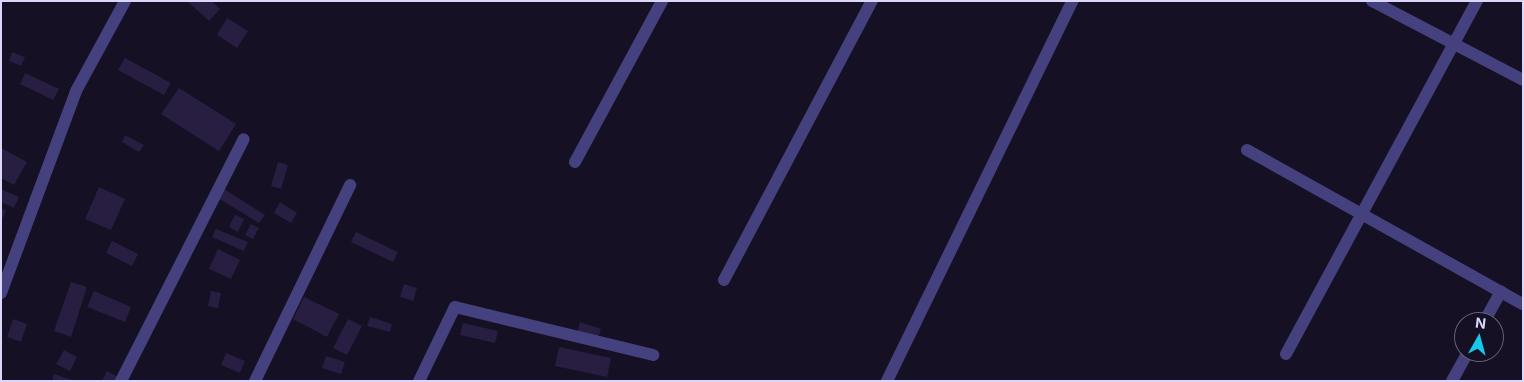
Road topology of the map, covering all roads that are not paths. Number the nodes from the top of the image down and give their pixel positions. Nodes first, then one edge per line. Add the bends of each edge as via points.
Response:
1 (125, 1) edge
2 (662, 1) edge
3 (872, 1) edge
4 (1072, 1) edge
5 (1372, 1) edge
6 (1478, 1) edge
7 (1454, 44) junction
8 (1523, 80) edge
9 (244, 139) dead end
10 (1247, 150) dead end
11 (575, 162) dead end
12 (350, 186) dead end
13 (1362, 214) junction
14 (724, 280) dead end
15 (1500, 291) junction
16 (1, 293) edge
17 (1523, 304) edge
18 (1489, 312) edge
19 (1286, 354) dead end
20 (653, 355) dead end
21 (1462, 362) edge
22 (121, 381) edge
23 (255, 381) edge
24 (419, 381) edge
25 (888, 381) edge
26 (1452, 381) edge

1 - 16 street via 76,91
2 - 11 street
3 - 14 street
4 - 25 street
5 - 7 street
6 - 7 street
7 - 8 street
7 - 13 street
9 - 22 street
10 - 13 street
12 - 23 street
13 - 15 street
13 - 19 street
15 - 17 street
15 - 18 street
20 - 24 street via 455,307
21 - 26 street

